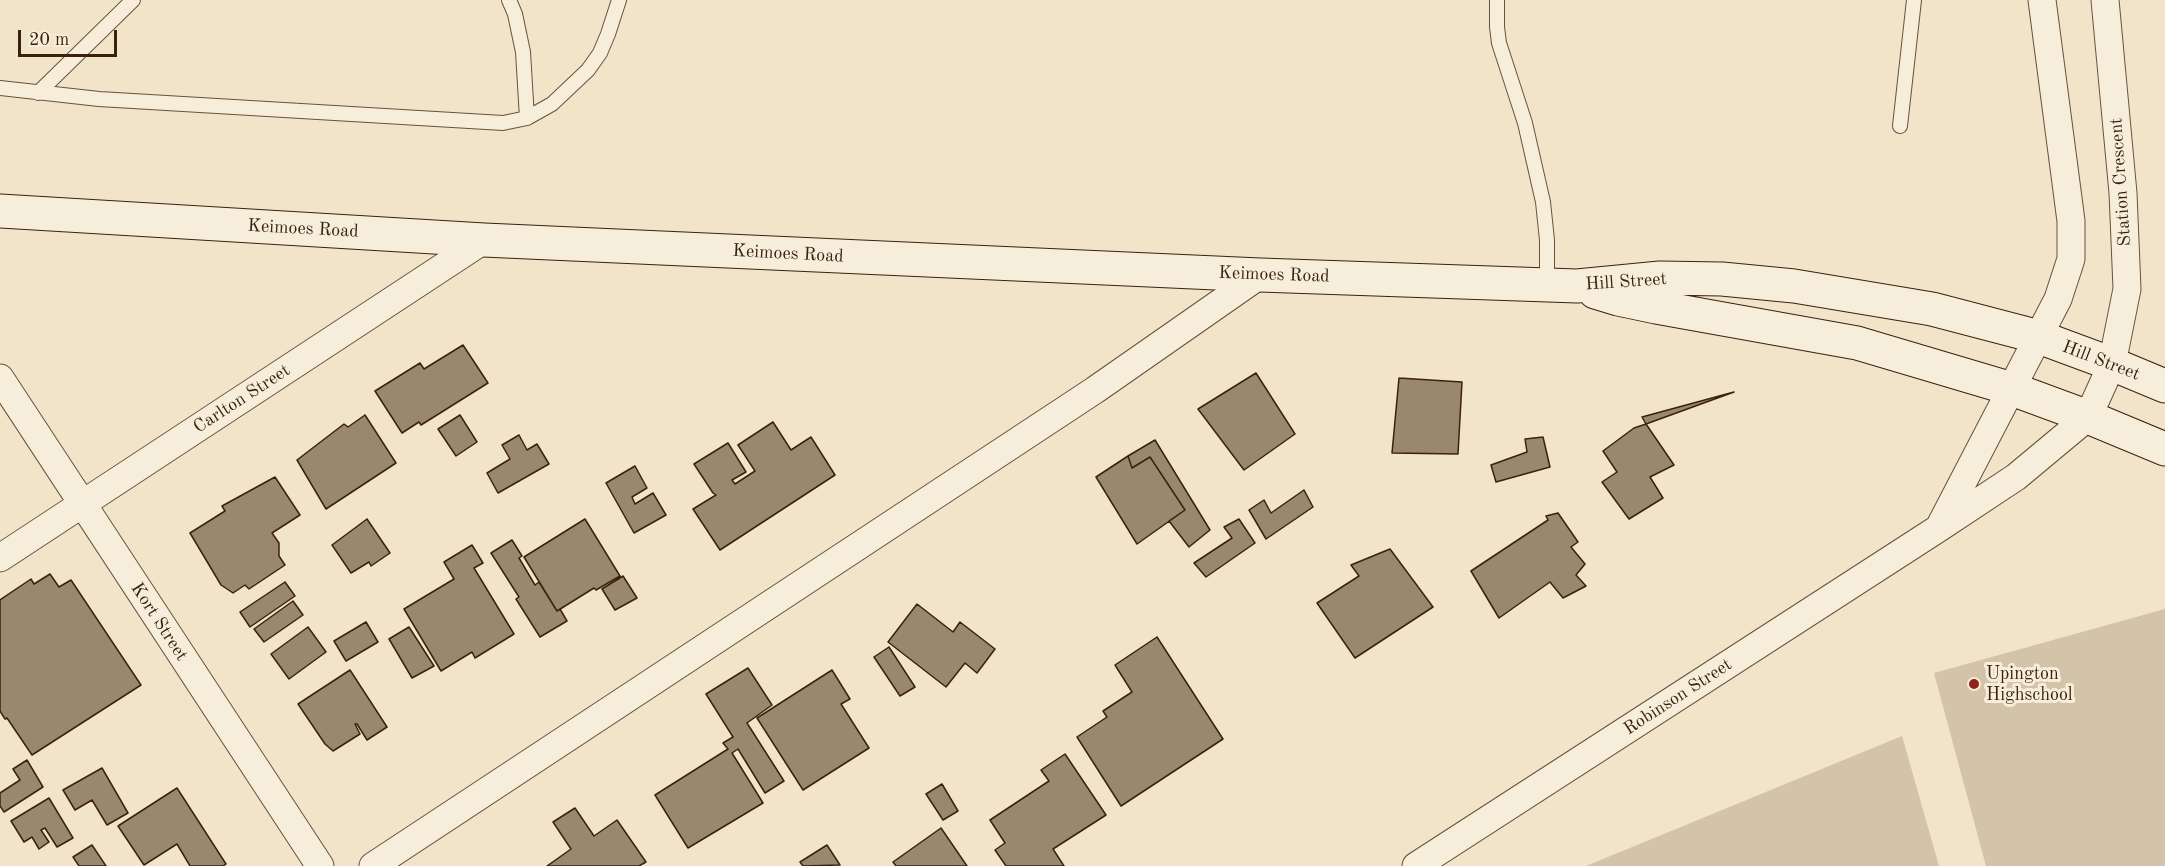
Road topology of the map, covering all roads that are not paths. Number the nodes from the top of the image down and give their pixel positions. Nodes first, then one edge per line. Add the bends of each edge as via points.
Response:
1 (133, 0) edge
2 (509, 0) edge
3 (619, 0) edge
4 (1497, 0) edge
5 (1914, 0) edge
6 (2042, 0) edge
7 (2105, 0) edge
8 (0, 88) edge
9 (38, 93) junction
10 (527, 118) junction
11 (1900, 126) dead end
12 (0, 211) edge
13 (484, 240) junction
14 (1260, 275) junction
15 (1562, 285) junction
16 (2039, 337) junction
17 (2112, 364) junction
18 (0, 378) edge
19 (2165, 386) edge
20 (2012, 389) junction
21 (2088, 417) junction
22 (2165, 449) edge
23 (82, 504) junction
24 (1940, 528) junction
25 (0, 558) edge
26 (320, 866) edge
27 (373, 866) edge
28 (1416, 866) edge

1 - 9 lane
2 - 10 lane via 523,52
3 - 10 lane via 600,53 588,70 552,104
4 - 15 lane via 1499,43 1525,123 1543,202 1546,240
5 - 11 lane
6 - 16 street via 2071,221 2071,259 2058,299
7 - 17 street, Station Crescent via 2123,193 2127,289
8 - 9 lane
9 - 10 lane via 503,123
12 - 13 street, Keimoes Road
13 - 14 street, Keimoes Road
13 - 23 street, Carlton Street
14 - 15 street, Keimoes Road
14 - 27 street via 1095,390
15 - 16 street, Hill Street via 1660,278 1794,286 1932,309
15 - 20 street, Hill Street via 1857,343
16 - 17 street, Hill Street
16 - 20 street, Robinson Street
17 - 19 street, Hill Street
17 - 21 street, Station Crescent
18 - 23 street, Kort Street
20 - 21 street, Hill Street
20 - 24 street, Robinson Street
21 - 22 street, Hill Street
21 - 24 street, Robinson Street via 2016,477
23 - 25 street, Carlton Street
23 - 26 street, Kort Street
24 - 28 street, Robinson Street

